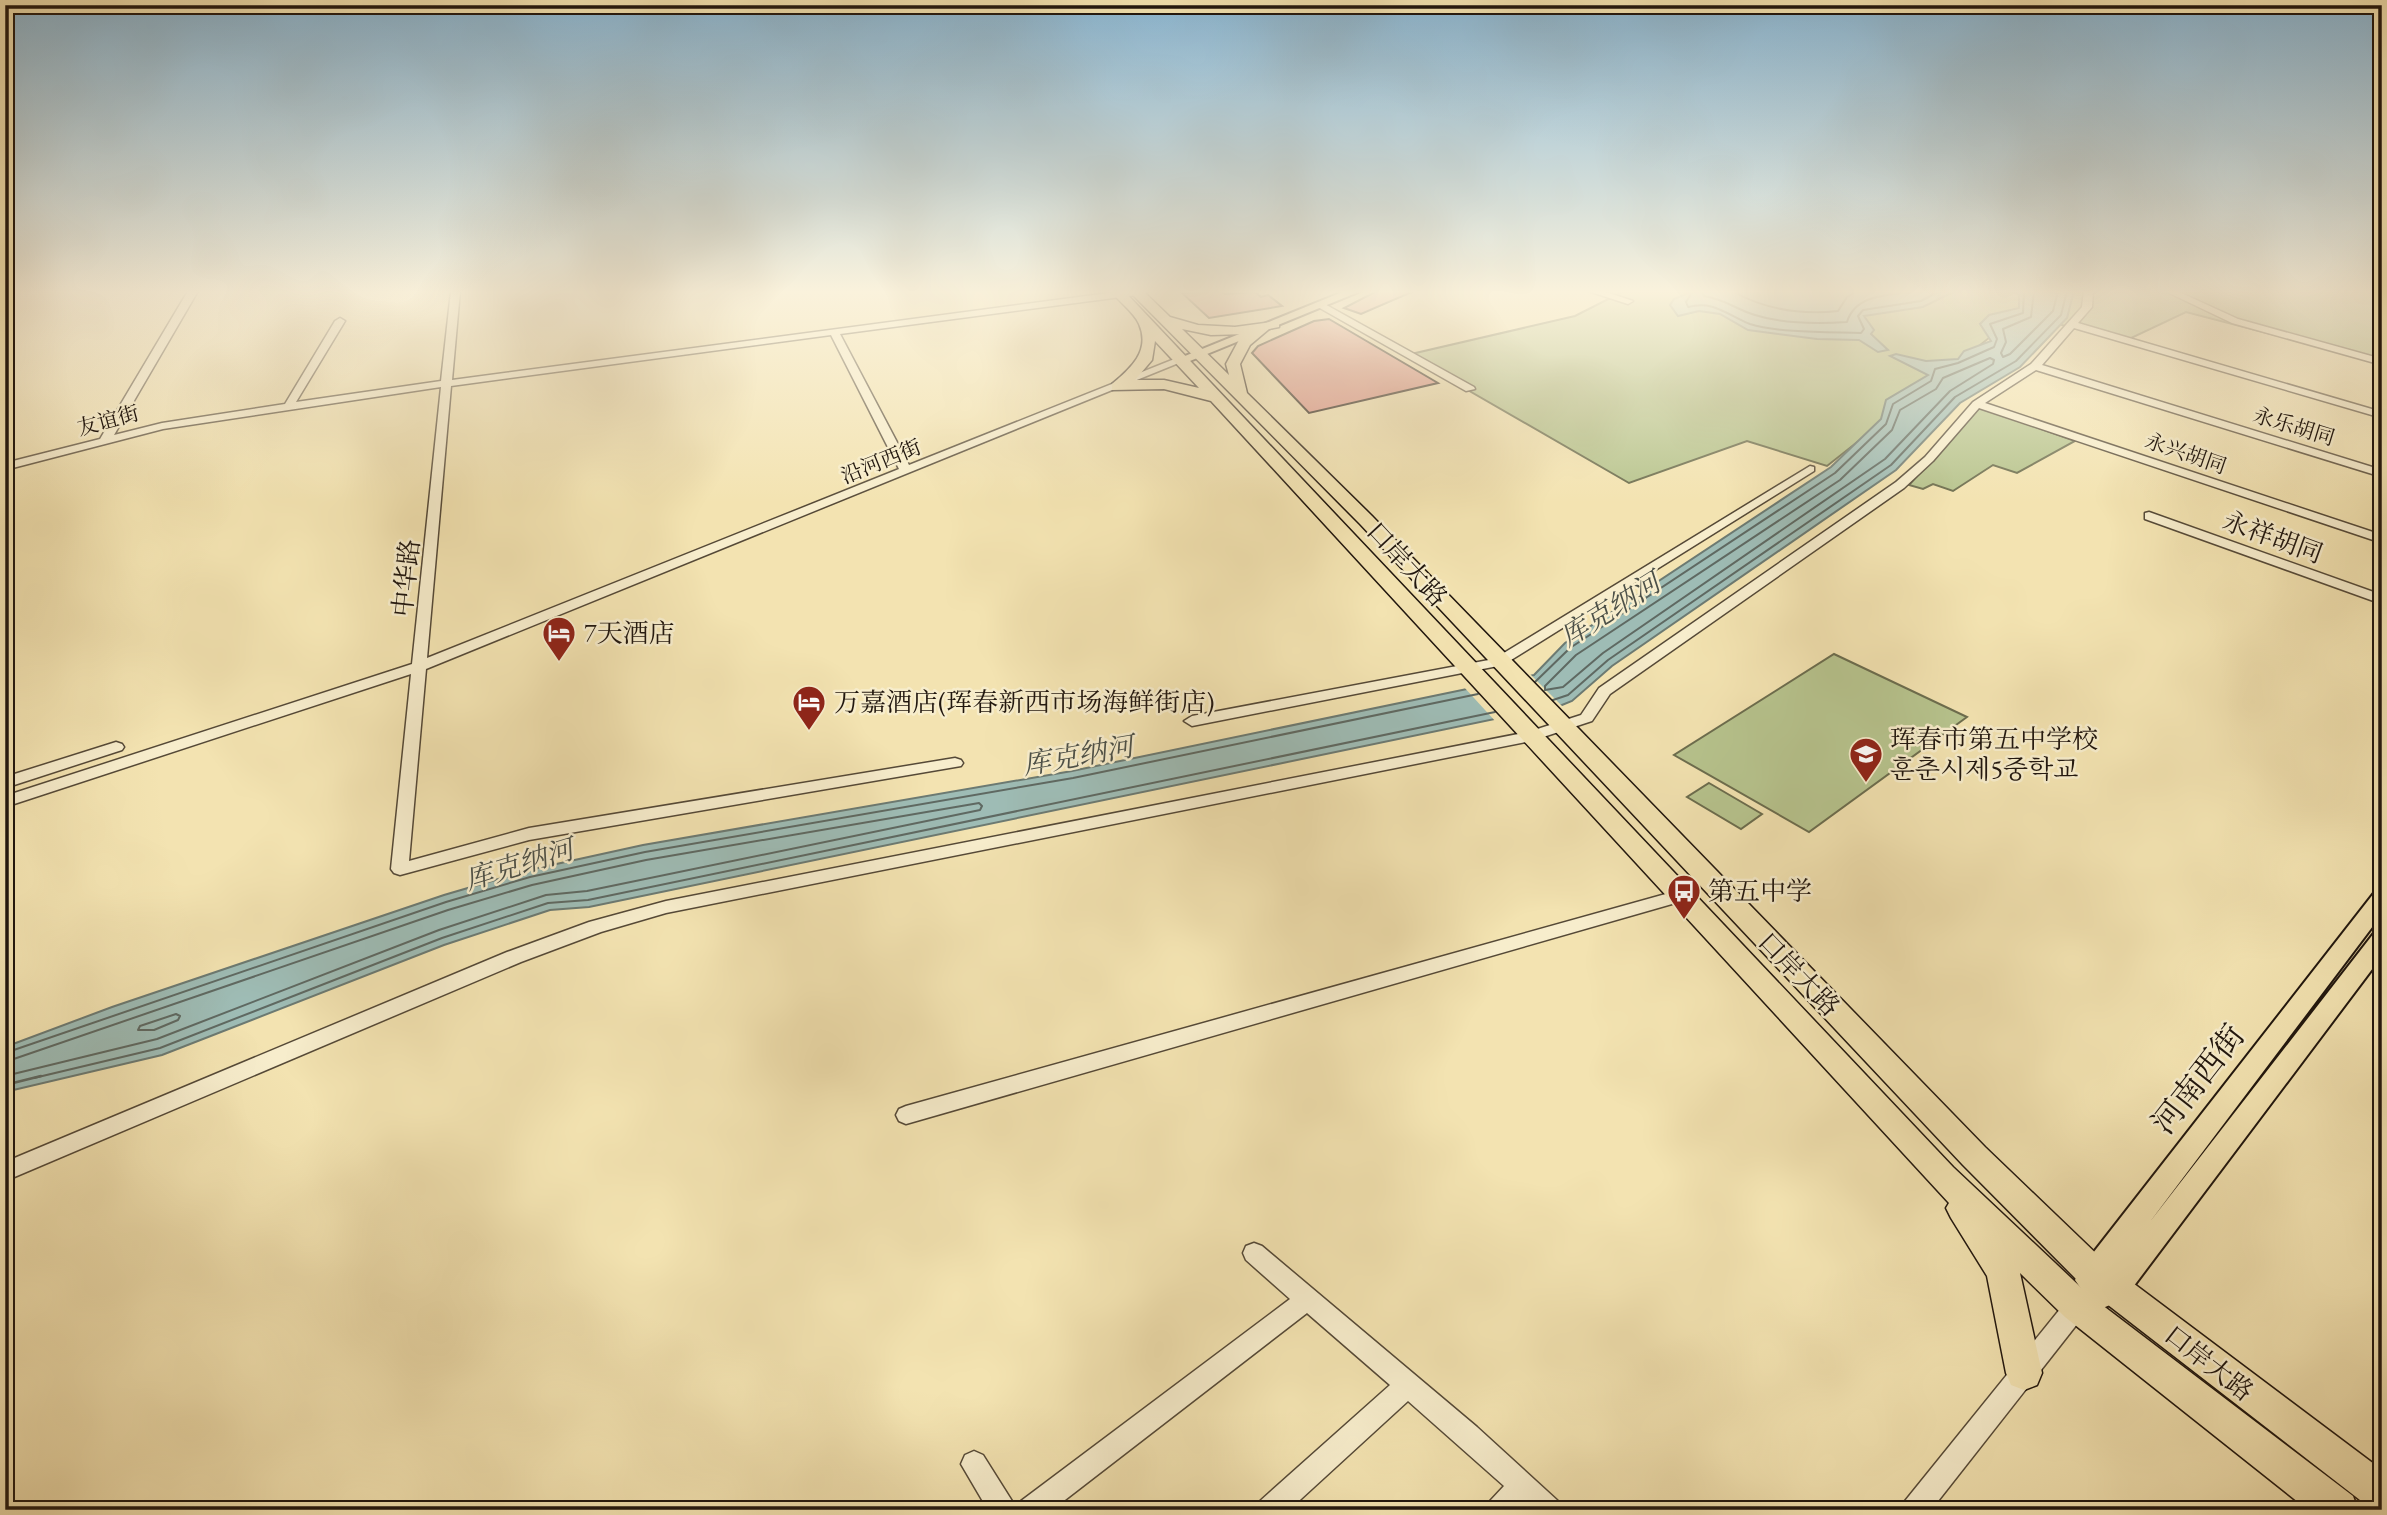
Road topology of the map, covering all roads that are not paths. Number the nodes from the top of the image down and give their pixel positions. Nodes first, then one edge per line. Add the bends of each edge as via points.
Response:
1 (151, 362) edge
2 (315, 362) edge
3 (450, 362) edge
4 (610, 362) edge
5 (849, 362) edge
6 (1142, 362) edge
7 (1177, 362) edge
8 (1183, 362) edge
9 (1210, 362) edge
10 (1234, 362) edge
11 (1422, 362) edge
12 (2039, 362) edge
13 (2199, 362) edge
14 (2035, 366) junction
15 (449, 383) junction
16 (1117, 387) junction
17 (1470, 389) dead end
18 (1244, 396) junction
19 (1220, 401) junction
20 (1977, 404) junction
21 (288, 407) junction
22 (2382, 415) edge
23 (103, 442) junction
24 (5, 467) edge
25 (1810, 469) dead end
26 (906, 471) junction
27 (2382, 474) edge
28 (2149, 516) dead end
29 (2382, 539) edge
30 (2382, 600) edge
31 (420, 666) junction
32 (1503, 667) junction
33 (1473, 673) junction
34 (1192, 721) dead end
35 (1559, 724) junction
36 (1527, 732) junction
37 (116, 747) dead end
38 (955, 763) dead end
39 (5, 783) edge
40 (5, 802) edge
41 (1679, 896) junction
42 (2382, 898) edge
43 (2382, 939) edge
44 (906, 1115) dead end
45 (5, 1172) edge
46 (1942, 1175) junction
47 (1254, 1253) dead end
48 (2103, 1282) junction
49 (1308, 1299) junction
50 (2077, 1306) junction
51 (2024, 1373) junction
52 (1408, 1385) junction
53 (974, 1464) dead end
54 (1523, 1486) junction
55 (2382, 1494) edge
56 (1004, 1510) edge
57 (1030, 1510) edge
58 (1269, 1510) edge
59 (1499, 1510) edge
60 (1549, 1510) edge
61 (1914, 1510) edge
62 (2339, 1510) edge

1 - 23 street
2 - 21 street
3 - 15 street, 中华路
4 - 15 street, 友谊街
5 - 26 street
6 - 16 highway
7 - 16 street, 沿河西街
8 - 19 highway, 口岸大路
9 - 18 highway, 口岸大路
10 - 18 highway
11 - 17 street
12 - 14 street
13 - 22 street
14 - 20 street
14 - 27 street, 永乐胡同
15 - 21 street, 友谊街
15 - 31 street, 中华路
16 - 19 highway via 1174,383
16 - 26 street, 沿河西街
18 - 32 highway, 口岸大路
19 - 33 highway, 口岸大路
20 - 29 street, 永兴胡同
20 - 35 street via 1900,485 1604,691 1587,718
21 - 23 street, 友谊街 via 185,422
23 - 24 street, 友谊街
25 - 32 street
26 - 31 street, 沿河西街
28 - 30 street, 永祥胡同
31 - 38 street, 中华路 via 400,869 529,834
31 - 40 street, 沿河西街
32 - 33 street
32 - 35 highway, 口岸大路
33 - 34 street
33 - 36 highway, 口岸大路
35 - 36 street
35 - 48 highway, 口岸大路 via 1974,1156
36 - 41 highway, 口岸大路
36 - 45 street via 666,906 514,957
37 - 39 street
41 - 44 street
41 - 46 highway, 口岸大路
42 - 48 main road, 河南西街
43 - 48 main road, 河南西街
46 - 50 highway, 口岸大路
46 - 51 highway via 2002,1270
47 - 49 street
48 - 50 main road, 河南西街
48 - 55 highway, 口岸大路
49 - 52 street
49 - 57 street
50 - 51 street, 河南西街
50 - 62 highway, 口岸大路
51 - 61 street, 河南西街
52 - 54 street
52 - 58 street
53 - 56 street
54 - 59 street
54 - 60 street

